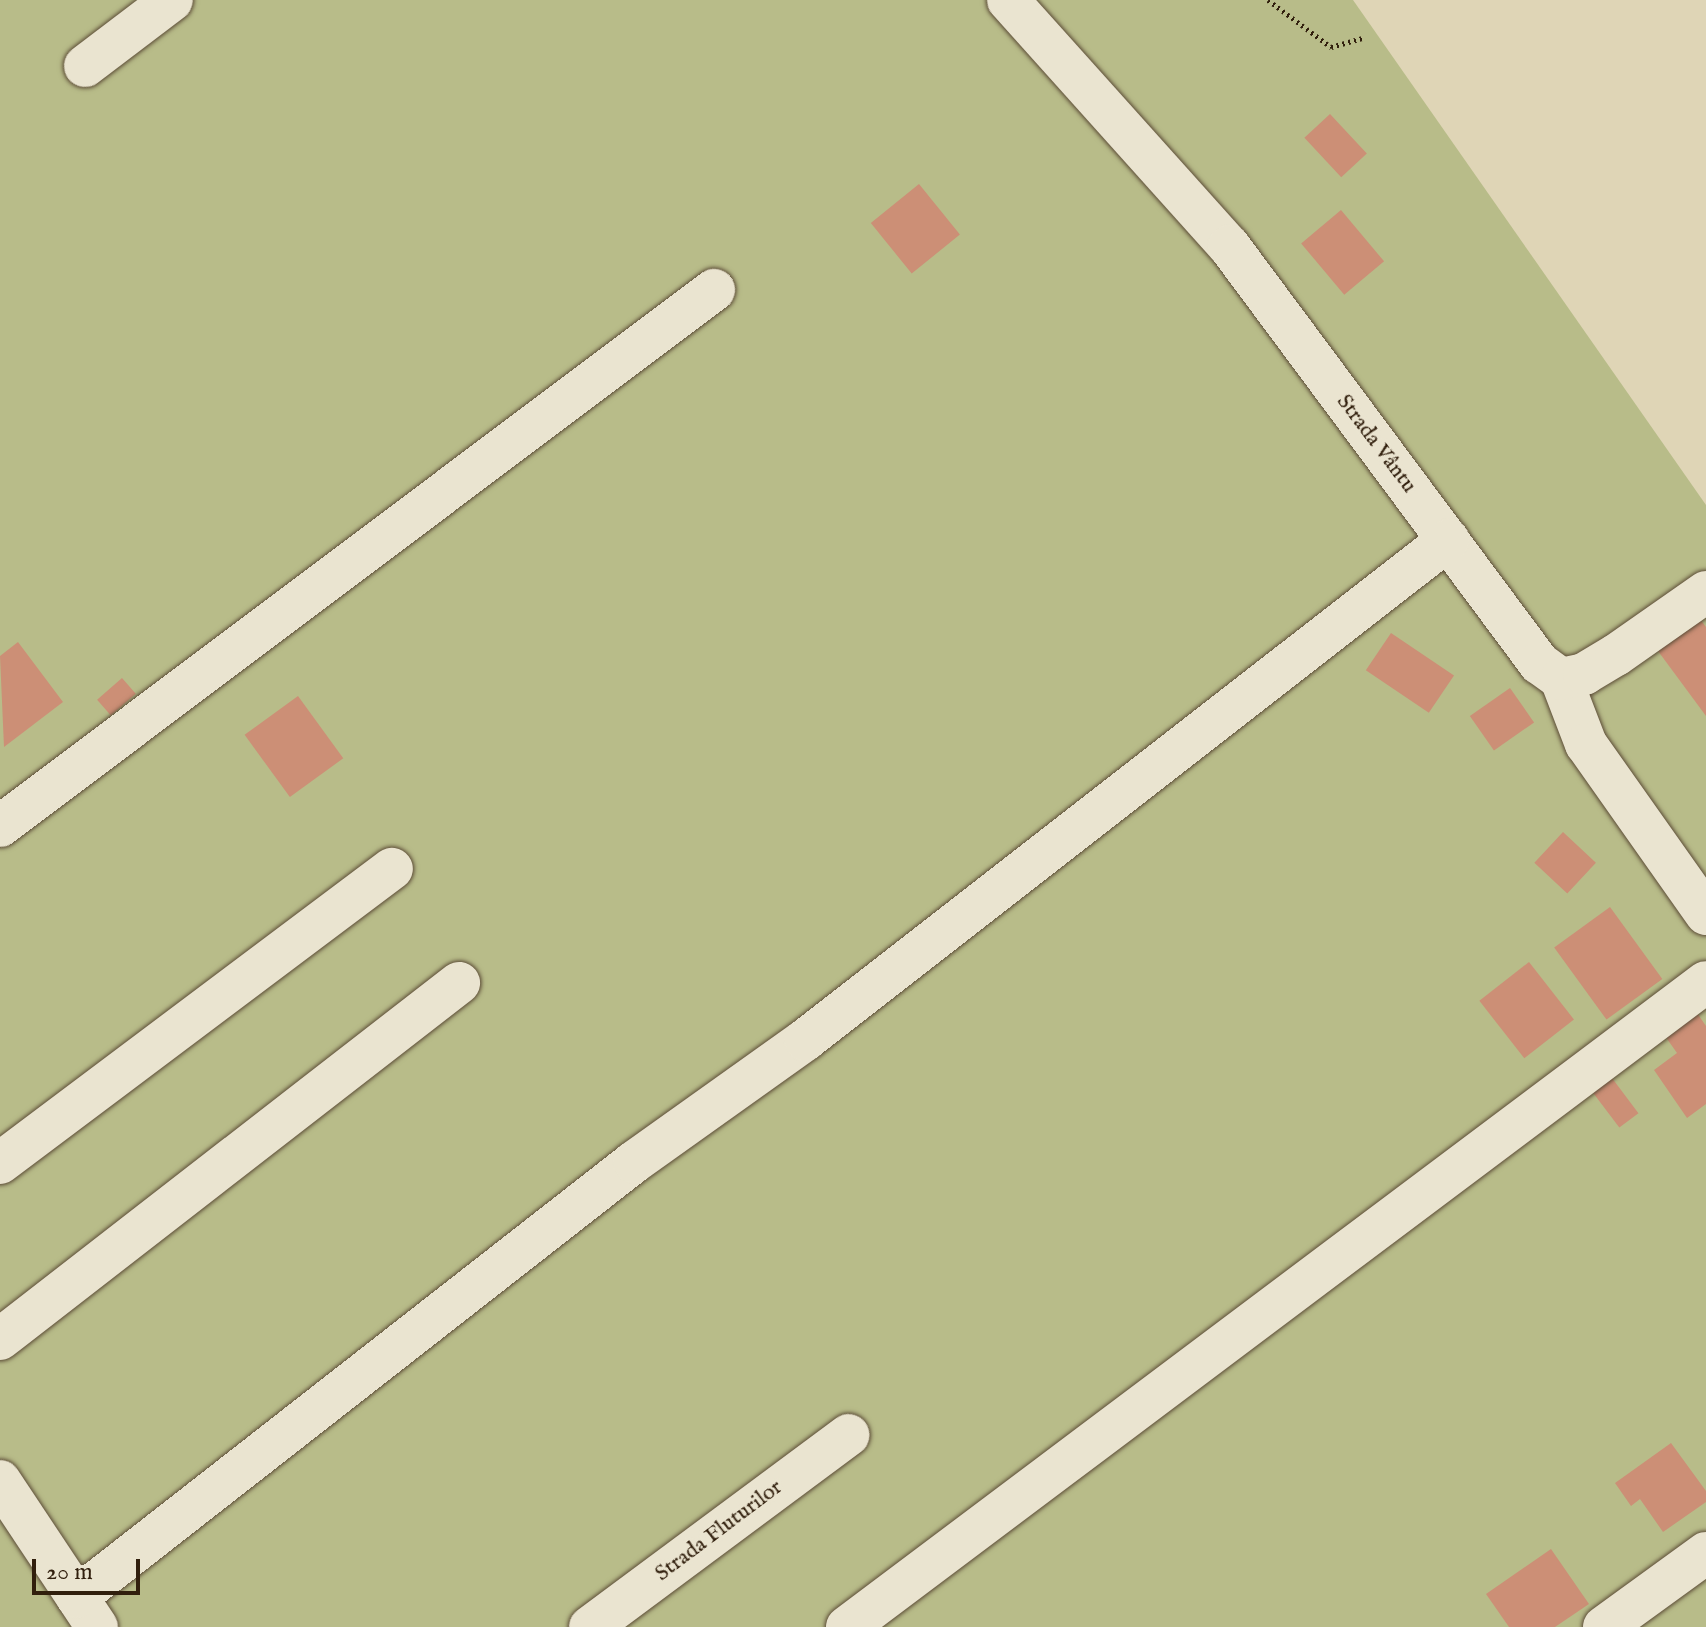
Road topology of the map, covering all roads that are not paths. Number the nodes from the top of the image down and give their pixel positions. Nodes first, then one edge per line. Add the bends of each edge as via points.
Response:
1 (172, 0) edge
2 (1008, 0) edge
3 (85, 66) dead end
4 (714, 290) dead end
5 (1448, 540) junction
6 (1706, 592) edge
7 (1561, 679) junction
8 (0, 826) edge
9 (392, 869) dead end
10 (1706, 914) edge
11 (1706, 982) edge
12 (459, 983) dead end
13 (0, 1163) edge
14 (0, 1339) edge
15 (849, 1435) dead end
16 (0, 1481) edge
17 (1706, 1553) edge
18 (87, 1612) edge
19 (590, 1627) edge
20 (847, 1627) edge
21 (1604, 1627) edge

1 - 3 street
2 - 5 street, Strada Vântu via 1229,246
4 - 8 street
5 - 7 street, Strada Vântu via 1539,663
5 - 18 street via 805,1040 634,1162
6 - 7 street via 1616,655 1584,674
7 - 10 street, Strada Vântu via 1586,744
9 - 13 street
11 - 20 street
12 - 14 street
15 - 19 street, Strada Fluturilor
16 - 18 street
17 - 21 street

